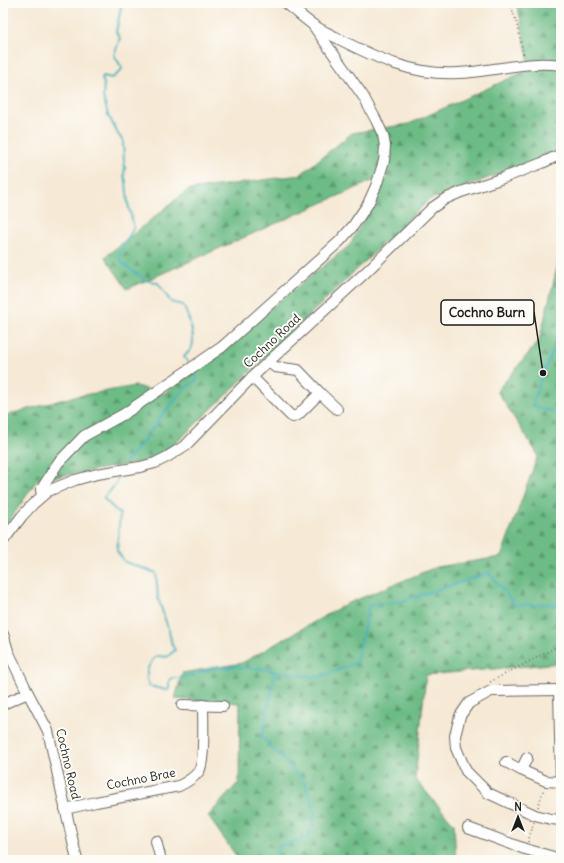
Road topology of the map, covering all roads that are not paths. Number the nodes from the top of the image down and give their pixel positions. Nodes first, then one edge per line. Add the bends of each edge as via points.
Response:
1 (286, 3) edge
2 (313, 25) junction
3 (561, 65) edge
4 (561, 154) edge
5 (269, 362) junction
6 (252, 377) junction
7 (320, 393) junction
8 (337, 408) dead end
9 (42, 496) junction
10 (3, 541) edge
11 (3, 634) edge
12 (560, 690) edge
13 (28, 693) junction
14 (3, 704) edge
15 (182, 705) dead end
16 (203, 705) junction
17 (223, 706) dead end
18 (527, 758) dead end
19 (506, 762) dead end
20 (521, 770) junction
21 (561, 782) edge
22 (65, 809) junction
23 (561, 820) edge
24 (468, 828) dead end
25 (156, 841) dead end
26 (561, 859) edge
27 (77, 860) edge
28 (161, 860) edge

1 - 2 street
2 - 3 street via 376,57 405,68 458,73 539,63
2 - 9 street via 363,96 383,135 384,161 368,204 340,241 222,347 124,414 84,436 58,463 41,490
4 - 5 street, Cochno Road via 461,192 432,208
5 - 6 street, Cochno Road
5 - 7 street via 275,367 298,370
6 - 7 street via 293,417 298,416
6 - 9 street, Cochno Road via 186,445 167,457 140,468 75,480
7 - 8 street
9 - 10 street, Cochno Road via 22,516
11 - 13 street, Cochno Road via 8,651
12 - 21 street
12 - 23 street via 491,691 469,704 460,716 455,736 456,748 466,771 488,793 536,815
13 - 14 street
13 - 22 street, Cochno Road via 48,731
15 - 16 street
16 - 17 street
16 - 22 street, Cochno Brae via 200,770 190,781 179,786
18 - 20 street
19 - 20 street
20 - 21 street via 546,781
22 - 27 street, Cochno Road
24 - 26 street
25 - 28 street

